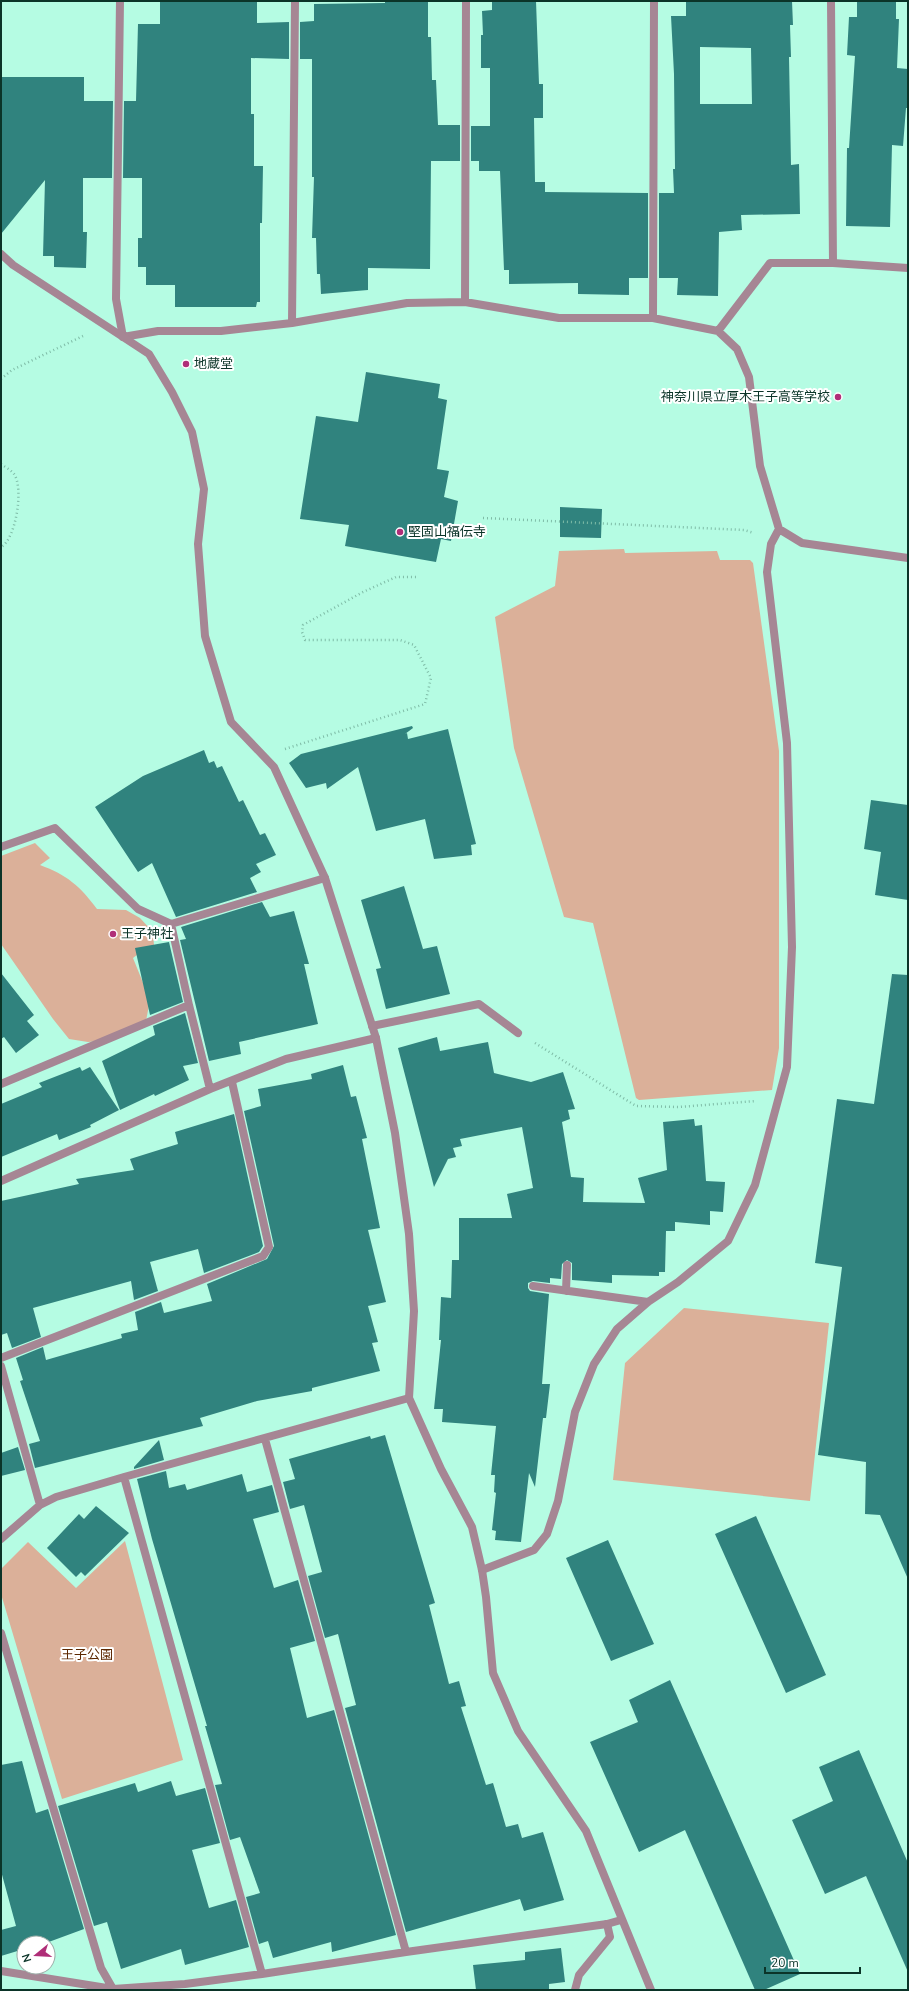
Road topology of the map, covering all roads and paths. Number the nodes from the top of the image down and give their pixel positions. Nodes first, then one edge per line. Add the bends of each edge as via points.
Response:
1 (120, 1) edge
2 (295, 1) edge
3 (466, 1) edge
4 (654, 1) edge
5 (831, 1) edge
6 (1, 254) edge
7 (834, 262) junction
8 (908, 268) edge
9 (465, 302) junction
10 (653, 318) junction
11 (292, 323) junction
12 (105, 325) junction
13 (718, 331) junction
14 (123, 337) junction
15 (1, 379) edge
16 (1, 464) edge
17 (483, 518) dead end
18 (779, 529) junction
19 (774, 539) junction
20 (1, 548) edge
21 (908, 558) edge
22 (417, 577) dead end
23 (264, 756) junction
24 (1, 847) edge
25 (325, 878) junction
26 (171, 924) junction
27 (189, 1005) junction
28 (372, 1026) junction
29 (518, 1033) joint
30 (376, 1038) junction
31 (232, 1082) junction
32 (1, 1084) edge
33 (210, 1089) junction
34 (778, 1099) junction
35 (1, 1181) edge
36 (567, 1265) dead end
37 (533, 1286) dead end
38 (566, 1291) junction
39 (648, 1302) junction
40 (1, 1358) edge
41 (1, 1366) edge
42 (409, 1398) junction
43 (264, 1439) junction
44 (124, 1477) junction
45 (40, 1505) junction
46 (1, 1539) edge
47 (482, 1570) junction
48 (1, 1633) edge
49 (621, 1920) junction
50 (607, 1924) junction
51 (406, 1952) junction
52 (1, 1971) edge
53 (262, 1974) junction
54 (113, 1989) edge
55 (575, 1990) edge
56 (651, 1990) edge

1 - 14 street via 116,299
2 - 11 street
3 - 9 street
4 - 10 street
5 - 7 street
6 - 12 street
7 - 8 street
7 - 13 street via 770,263
9 - 10 street via 559,318
9 - 11 street via 407,303
10 - 13 street
11 - 14 street via 221,331 158,331
12 - 14 street
12 - 15 path via 12,370
13 - 18 street via 737,349 749,377 760,466
14 - 23 street via 149,354 192,432 204,488 198,544 205,636 231,722
16 - 20 path via 14,474 20,490 15,522 5,546
17 - 19 path via 744,530
18 - 19 street
18 - 21 street via 802,543
19 - 34 street via 767,572 787,742 792,947 787,1067
22 - 23 path via 396,577 363,592 303,625 302,632 305,640 400,640 414,645 431,678 425,704
23 - 25 street via 274,767
24 - 26 street via 55,828 138,909
25 - 26 street
25 - 28 street
26 - 27 street
27 - 32 street
27 - 33 street
28 - 29 street via 479,1004
28 - 30 street
29 - 34 path via 636,1106 679,1107
30 - 31 street via 286,1060
30 - 42 street via 395,1133 409,1234 414,1311
31 - 33 street
31 - 40 street via 269,1247 263,1256
33 - 35 street
34 - 39 street via 754,1184 728,1242
36 - 38 street
37 - 38 street
38 - 39 street
39 - 47 street via 617,1330 594,1364 575,1412 558,1501 547,1534 534,1550
41 - 45 street
42 - 43 street
42 - 47 street via 441,1469 472,1527
43 - 44 street
43 - 51 street
44 - 45 street
44 - 53 street
45 - 46 street
47 - 49 street via 493,1674 518,1731 586,1831
48 - 54 street via 101,1968
49 - 50 street
49 - 56 street
50 - 51 street
50 - 55 street via 610,1937 579,1975
51 - 53 street
52 - 54 street
53 - 54 street via 185,1984

